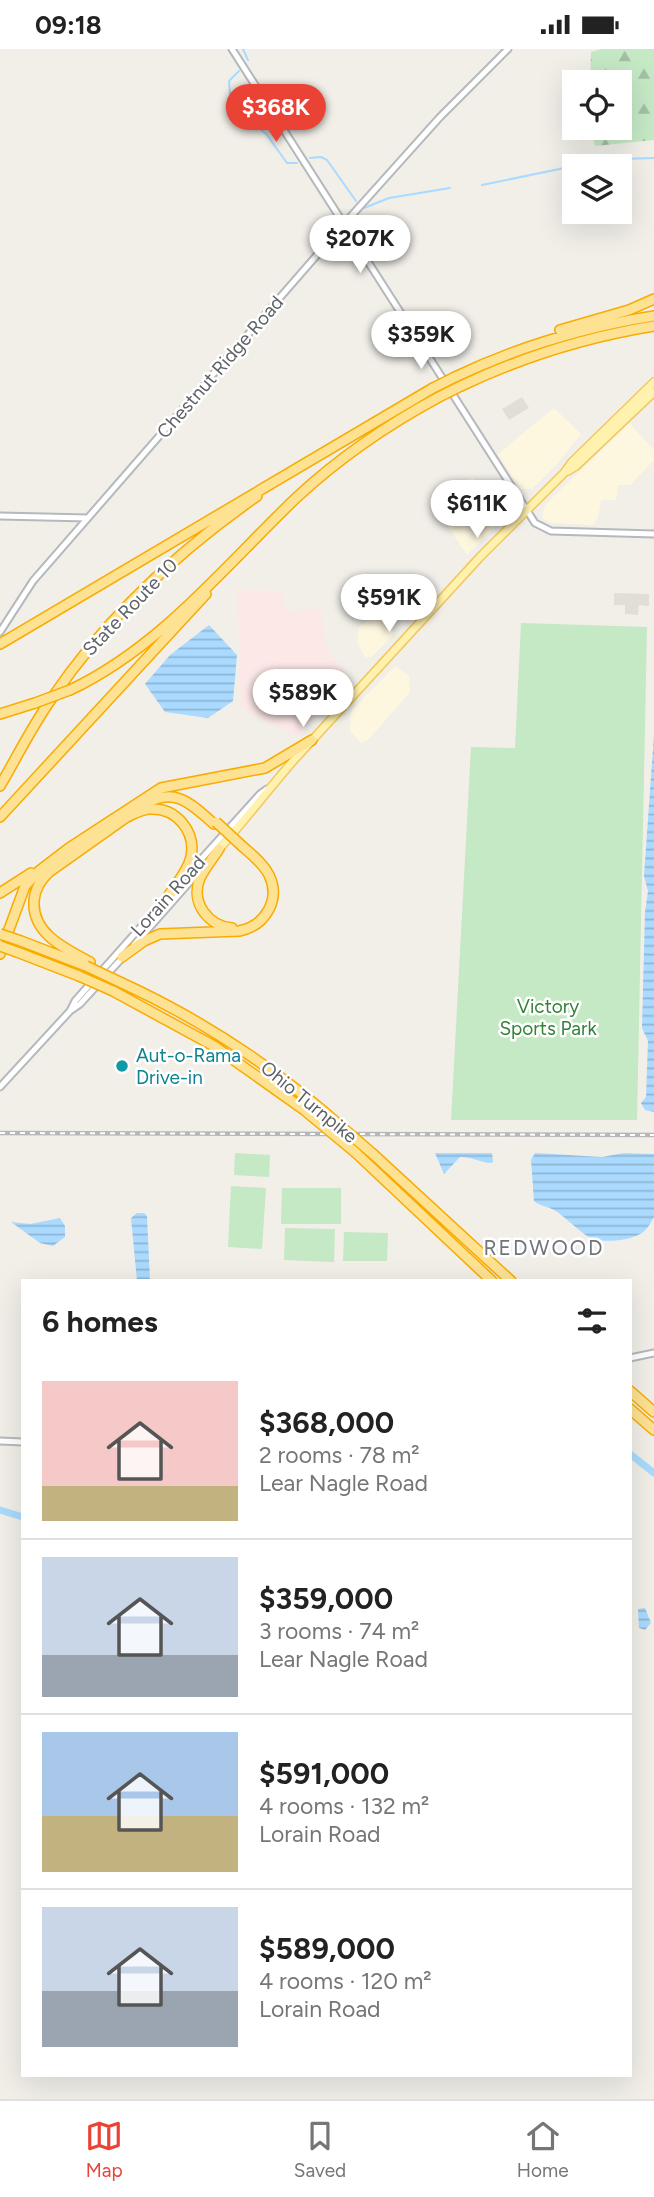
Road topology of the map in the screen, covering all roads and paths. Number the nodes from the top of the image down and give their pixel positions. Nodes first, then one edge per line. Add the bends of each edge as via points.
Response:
1 (232, 49) edge
2 (508, 49) edge
3 (344, 224) junction
4 (654, 299) edge
5 (654, 316) edge
6 (654, 326) edge
7 (521, 349) junction
8 (654, 382) edge
9 (654, 392) edge
10 (302, 465) junction
11 (564, 473) junction
12 (525, 510) junction
13 (0, 516) edge
14 (88, 518) junction
15 (654, 534) edge
16 (257, 537) junction
17 (1, 639) edge
18 (0, 714) edge
19 (312, 740) junction
20 (0, 786) edge
21 (271, 786) junction
22 (139, 802) junction
23 (0, 817) edge
24 (124, 819) junction
25 (215, 823) junction
26 (241, 847) junction
27 (219, 849) junction
28 (58, 860) junction
29 (0, 893) edge
30 (169, 895) junction
31 (0, 934) edge
32 (131, 943) junction
33 (0, 946) edge
34 (0, 953) edge
35 (16, 954) junction
36 (122, 957) junction
37 (0, 963) edge
38 (88, 964) junction
39 (70, 1011) junction
40 (0, 1087) edge
41 (490, 1279) edge
42 (509, 1279) edge
43 (654, 1353) edge
44 (632, 1358) edge
45 (632, 1393) edge
46 (632, 1411) edge
47 (654, 1412) edge
48 (654, 1430) edge
49 (0, 1441) edge
50 (21, 1442) edge

1 - 3 street
2 - 3 street, Chestnut Ridge Road
3 - 12 street
3 - 14 street, Chestnut Ridge Road
4 - 7 highway
5 - 7 highway
6 - 16 highway, bridge via 556,349 439,397 348,454
7 - 10 highway, bridge via 433,388
8 - 11 main road, Lorain Road
9 - 11 main road, Lorain Road via 576,467
10 - 17 highway
10 - 20 highway, State Route 10 via 203,536 129,602 54,695
11 - 12 main road, Lorain Road
12 - 15 street via 547,530
12 - 19 main road, Lorain Road
13 - 14 street
14 - 17 street, Chestnut Ridge Road via 23,594
16 - 18 highway, bridge via 151,639 113,667 70,690
16 - 23 highway
19 - 21 main road, Lorain Road
19 - 22 highway via 265,768 167,786
21 - 27 main road, Lorain Road
21 - 30 street, Lorain Road
22 - 25 highway via 160,793 176,793
22 - 28 highway
24 - 25 highway via 150,801 168,796 187,801
24 - 28 highway
24 - 30 highway via 141,810 157,809 174,815 187,829 191,860
25 - 26 highway, bridge
26 - 27 highway via 264,873 270,895 258,919 236,928 212,921 198,900 200,879
26 - 36 highway via 266,869 272,882 271,904 260,922 235,932 160,934
27 - 32 street, Lorain Road
28 - 29 highway
28 - 34 highway via 33,876 23,890
28 - 37 highway via 27,888
28 - 38 highway via 38,885 36,916 50,937
30 - 32 street, Lorain Road
31 - 38 highway, bridge
32 - 36 street, Lorain Road
32 - 39 street, Lorain Road
33 - 35 highway, bridge
34 - 35 highway
35 - 41 highway, Ohio Turnpike, bridge via 113,991 214,1046 356,1153
36 - 39 street, Lorain Road
38 - 42 highway, Ohio Turnpike, bridge via 232,1044 323,1110
39 - 40 street, Lorain Road
43 - 44 street
45 - 47 highway
46 - 48 highway
49 - 50 street

